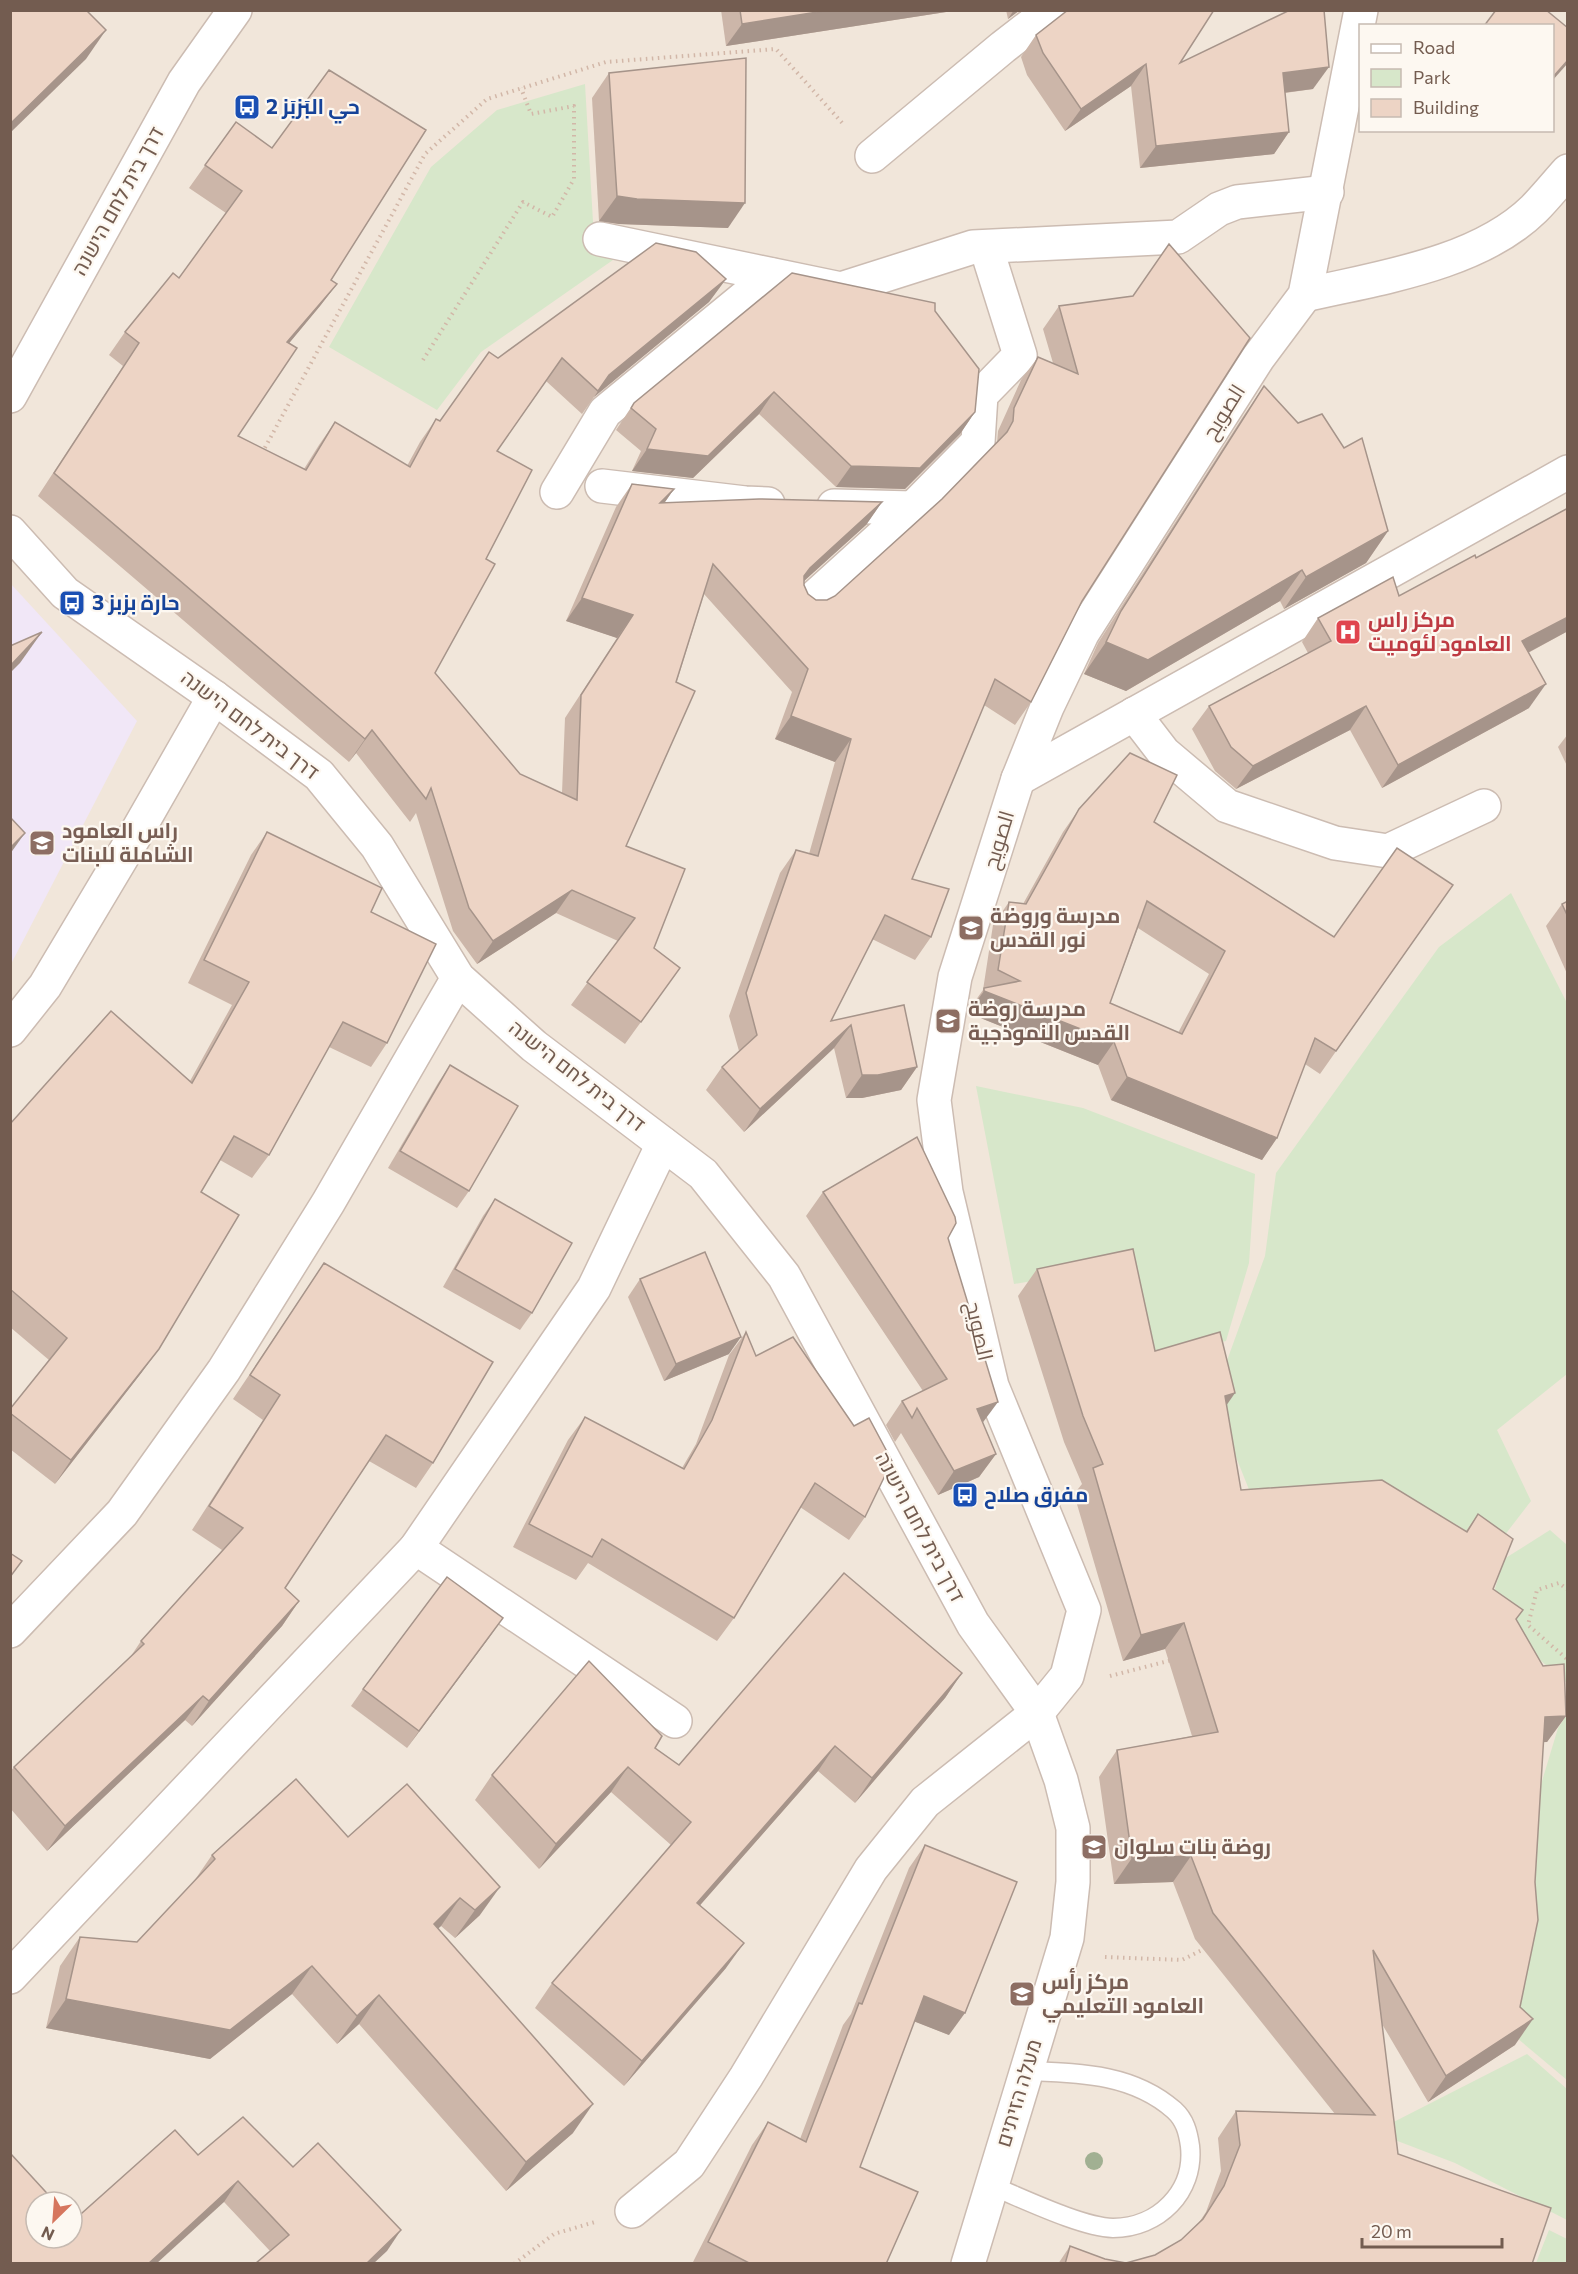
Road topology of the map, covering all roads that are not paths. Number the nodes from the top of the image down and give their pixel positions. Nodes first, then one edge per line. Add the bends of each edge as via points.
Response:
1 (235, 10) edge
2 (1051, 10) edge
3 (1361, 10) edge
4 (872, 156) road end
5 (1568, 171) edge
6 (1327, 192) junction
7 (600, 239) dead end
8 (986, 247) junction
9 (772, 275) junction
10 (1305, 295) junction
11 (10, 396) edge
12 (1568, 472) edge
13 (602, 486) dead end
14 (557, 492) dead end
15 (913, 508) junction
16 (10, 532) edge
17 (806, 605) edge
18 (214, 697) junction
19 (1134, 714) junction
20 (1018, 779) junction
21 (1484, 806) dead end
22 (458, 978) junction
23 (10, 1030) edge
24 (663, 1144) junction
25 (416, 1548) junction
26 (10, 1631) edge
27 (1037, 1713) junction
28 (675, 1721) dead end
29 (10, 1977) edge
30 (1026, 2071) junction
31 (992, 2186) junction
32 (632, 2211) road end
33 (968, 2264) edge

1 - 11 street, דרך בית לחם הישנה via 184,82
2 - 4 street
3 - 6 street, الصويح
5 - 10 street via 1533,210 1498,236 1433,265
6 - 8 street via 1237,202 1219,209 1178,237
6 - 10 street, الصويح
7 - 9 street
8 - 9 street via 973,247 841,289
8 - 15 street via 1020,355 981,395 978,442
9 - 14 street via 605,412
10 - 20 street, الصويح via 1258,358 1082,634
12 - 19 street
13 - 15 street via 745,503
15 - 17 street
16 - 18 street, דרך בית לחם הישנה via 64,593
18 - 22 street, דרך בית לחם הישנה via 320,775 377,846
18 - 23 street via 45,986
19 - 20 street
19 - 21 street via 1164,753 1227,806 1335,843 1388,851
20 - 27 street, الصويح via 955,977 934,1100 946,1192 992,1386 1084,1610 1067,1676
22 - 24 street, דרך בית לחם הישנה via 534,1046
22 - 26 street via 328,1203 224,1370 122,1513
24 - 25 street via 594,1288
24 - 27 street, דרך בית לחם הישנה via 703,1174 784,1276 973,1624
25 - 28 street
25 - 29 street
27 - 30 street, מעלה הזיתים via 1073,1828 1073,1881 1067,1938
27 - 32 street, الصويح via 918,1810 871,1869 689,2164
30 - 31 street, מעלה הזיתים
30 - 31 lane via 1089,2073 1120,2080 1148,2092 1175,2111 1188,2129 1191,2160 1184,2188 1166,2210 1142,2224 1112,2228 1080,2221
31 - 33 street, מעלה הזיתים

